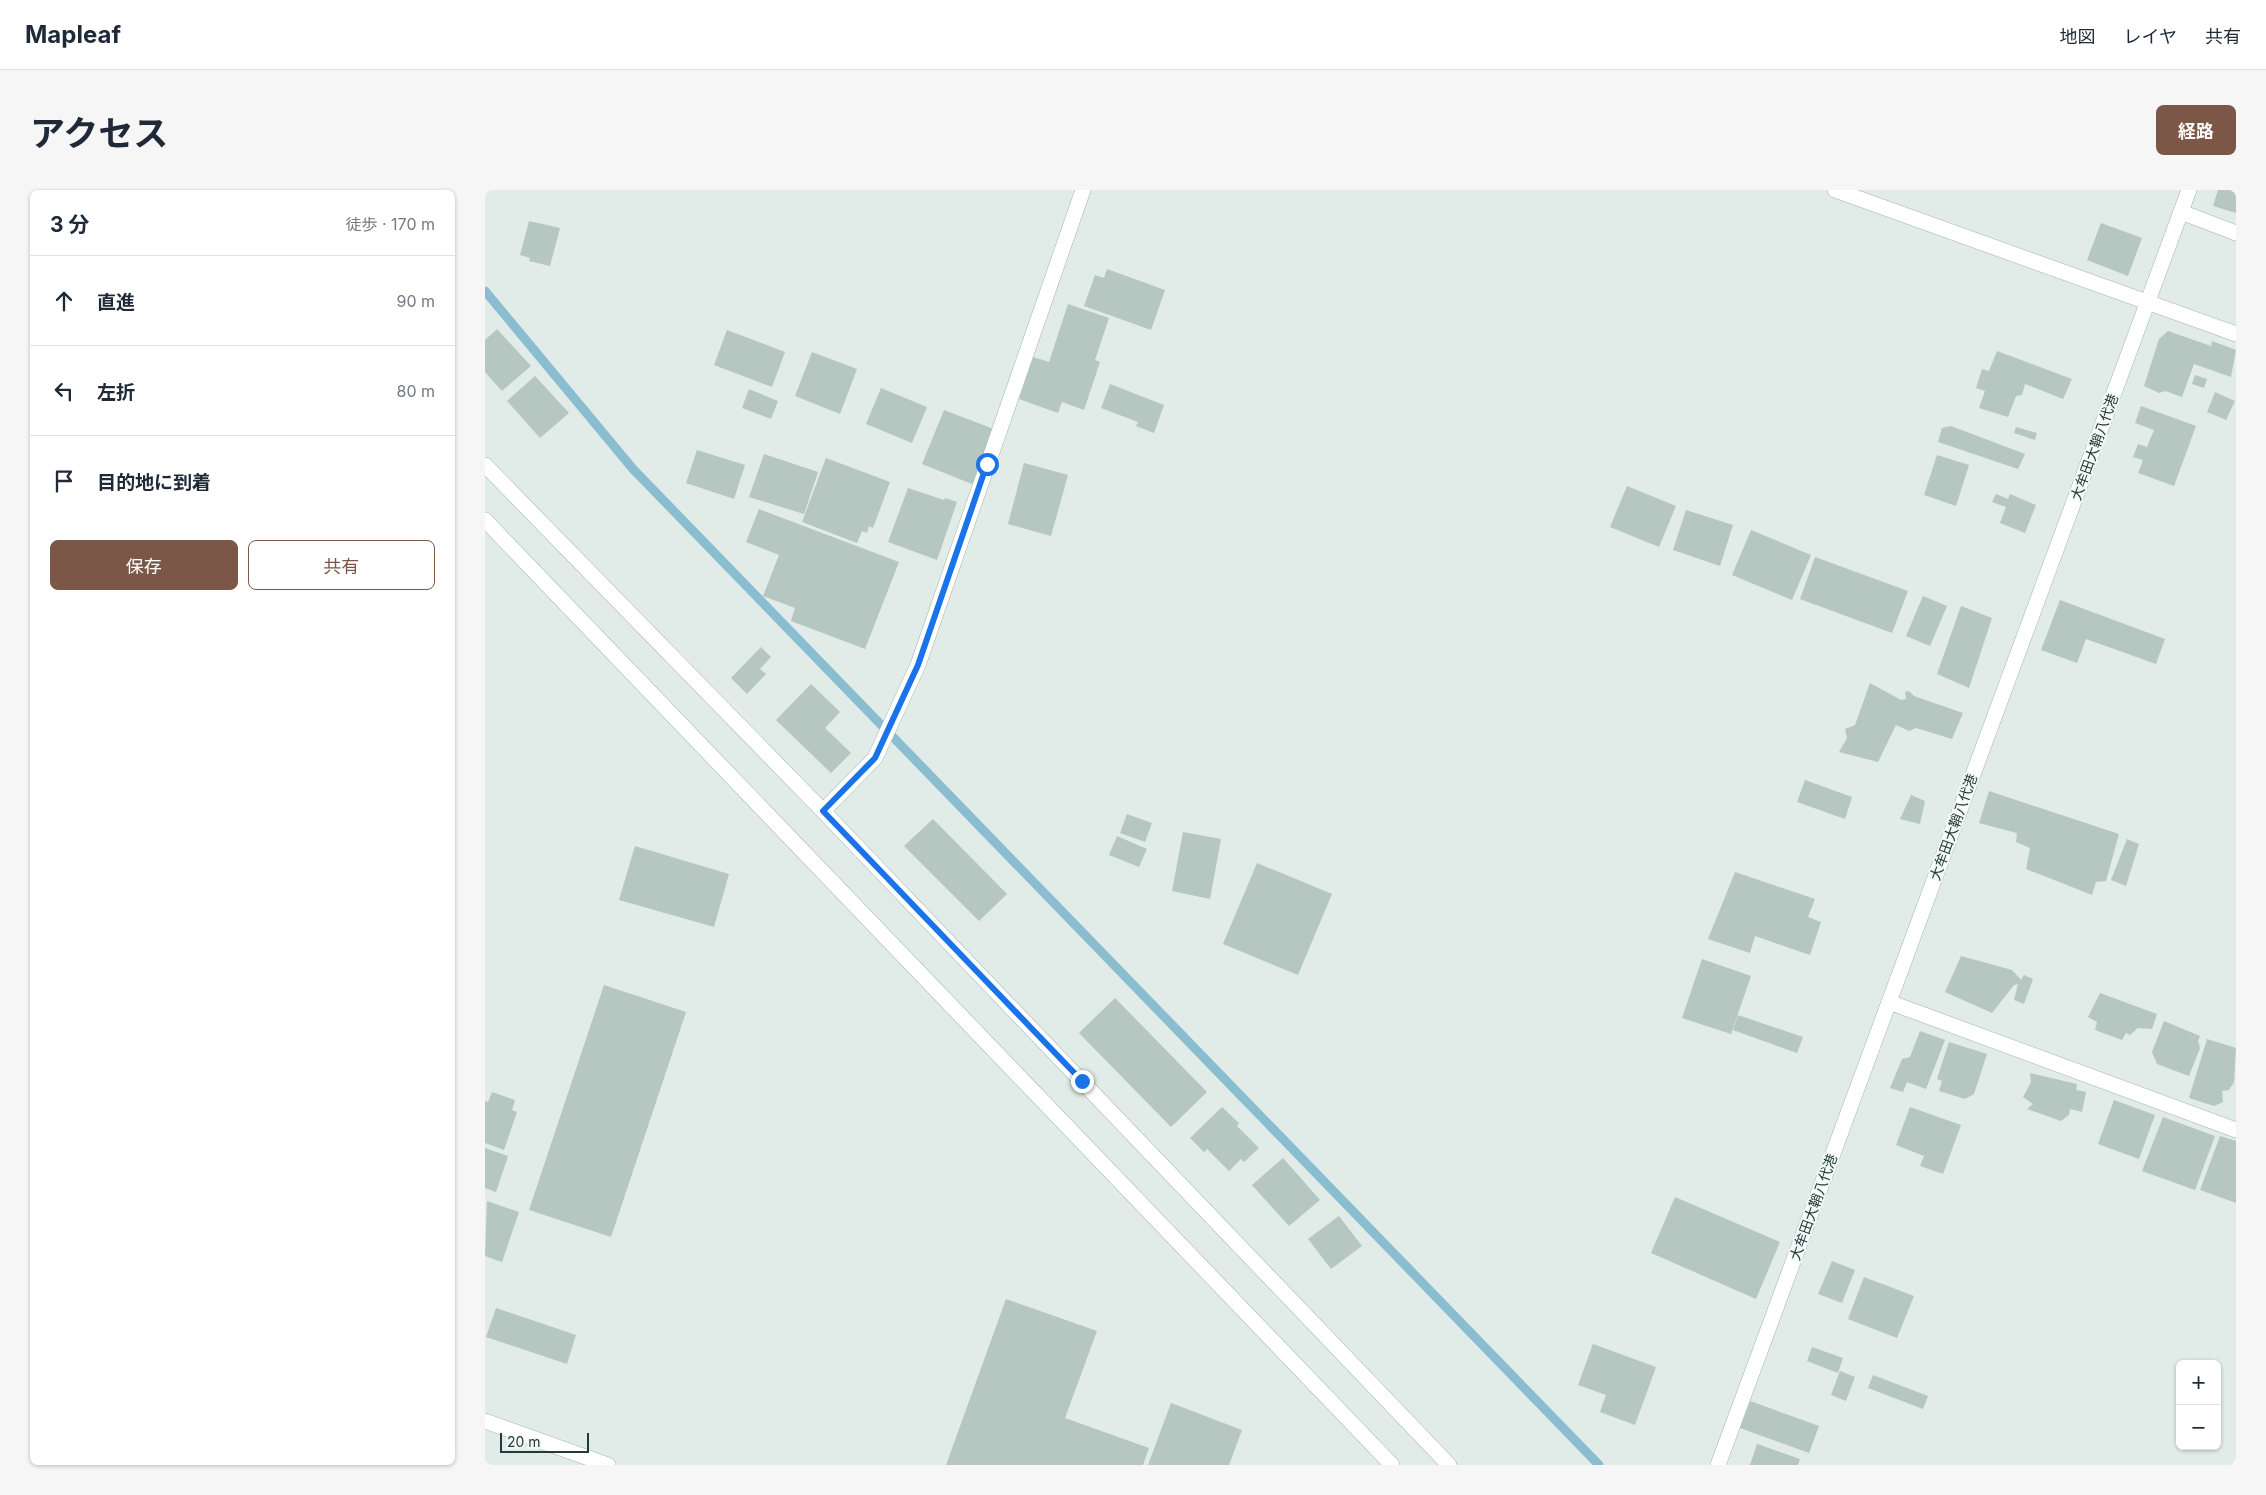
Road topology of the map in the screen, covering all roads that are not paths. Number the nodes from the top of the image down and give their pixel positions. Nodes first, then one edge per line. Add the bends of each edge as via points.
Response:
1 (1083, 190) edge
2 (1835, 190) edge
3 (2189, 190) edge
4 (2181, 212) junction
5 (2236, 233) edge
6 (2147, 301) junction
7 (2236, 334) edge
8 (485, 465) edge
9 (485, 520) edge
10 (823, 811) junction
11 (1889, 1002) junction
12 (2236, 1130) edge
13 (485, 1421) edge
14 (608, 1465) edge
15 (1392, 1465) edge
16 (1449, 1465) edge
17 (1718, 1465) edge

1 - 10 street via 918,665 875,758
2 - 6 street
3 - 4 street, 大牟田大鞘八代港
4 - 5 street
4 - 6 street, 大牟田大鞘八代港
6 - 7 street
6 - 11 street, 大牟田大鞘八代港
8 - 10 street
9 - 15 street
10 - 16 street
11 - 12 street
11 - 17 street, 大牟田大鞘八代港
13 - 14 street

